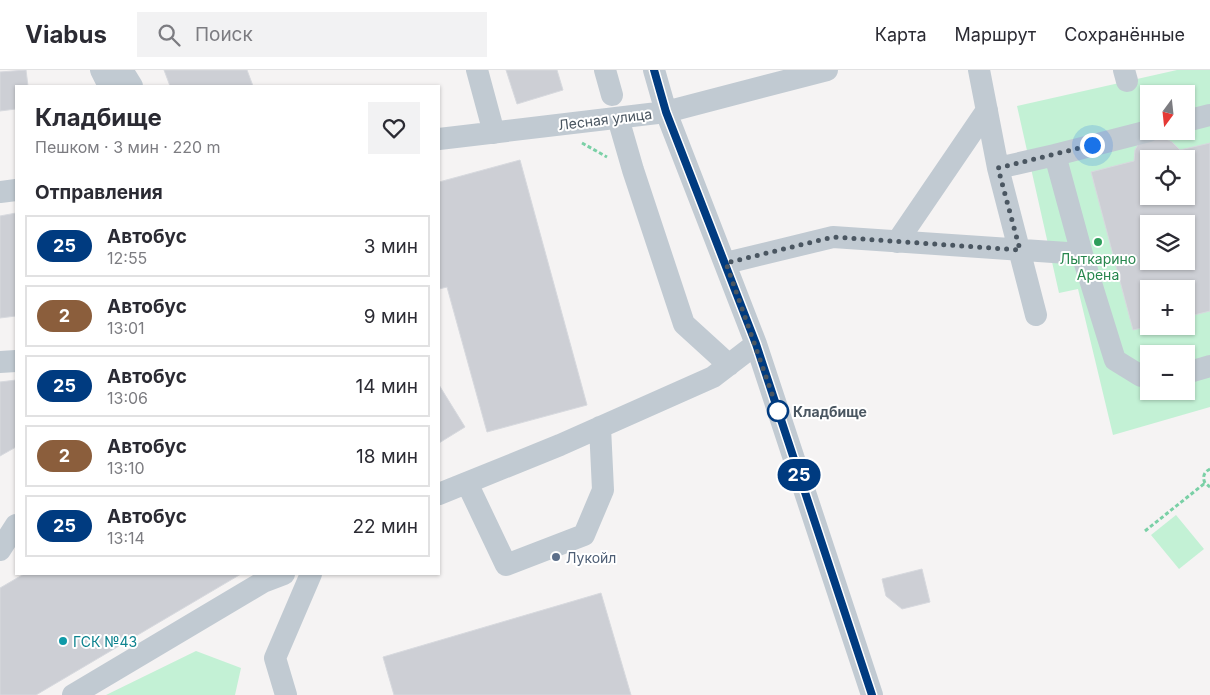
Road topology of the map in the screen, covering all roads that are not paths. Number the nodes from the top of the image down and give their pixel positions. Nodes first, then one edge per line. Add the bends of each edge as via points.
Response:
1 (101, 70) edge
2 (122, 70) edge
3 (477, 70) edge
4 (605, 70) edge
5 (654, 70) edge
6 (827, 70) edge
7 (979, 70) edge
8 (108, 85) edge
9 (131, 85) edge
10 (612, 95) dead end
11 (987, 110) junction
12 (666, 112) junction
13 (1210, 115) edge
14 (618, 118) junction
15 (1195, 119) edge
16 (494, 132) junction
17 (1140, 132) edge
18 (440, 139) edge
19 (1055, 155) junction
20 (998, 168) junction
21 (15, 190) edge
22 (0, 192) edge
23 (897, 242) junction
24 (1020, 250) junction
25 (1082, 254) junction
26 (726, 263) junction
27 (1036, 315) dead end
28 (756, 344) junction
29 (15, 361) edge
30 (0, 362) edge
31 (729, 364) junction
32 (1210, 366) edge
33 (1195, 370) edge
34 (1140, 375) edge
35 (600, 427) junction
36 (467, 483) junction
37 (440, 494) edge
38 (15, 527) edge
39 (0, 550) edge
40 (281, 575) edge
41 (311, 575) edge
42 (73, 695) edge
43 (286, 695) edge
44 (872, 695) edge

1 - 8 street
2 - 9 street
3 - 16 street
4 - 10 street
5 - 12 street
6 - 12 street, Лесная улица
7 - 11 street
11 - 20 street
11 - 23 street
12 - 14 street, Лесная улица
12 - 26 street
13 - 15 street
14 - 16 street, Лесная улица
14 - 31 street via 668,290 688,339
16 - 18 street, Лесная улица
17 - 19 street
19 - 20 street
19 - 25 street
20 - 24 street
21 - 22 street
23 - 24 street
23 - 26 street via 833,237
24 - 25 street
24 - 27 street
25 - 34 street via 1115,360
26 - 28 street
28 - 31 street
28 - 44 street
29 - 30 street
31 - 35 street via 713,377
32 - 33 street
35 - 36 street
35 - 36 street via 603,490 584,535 506,565
36 - 37 street
38 - 39 street
40 - 42 street via 263,582
41 - 43 street via 275,658

